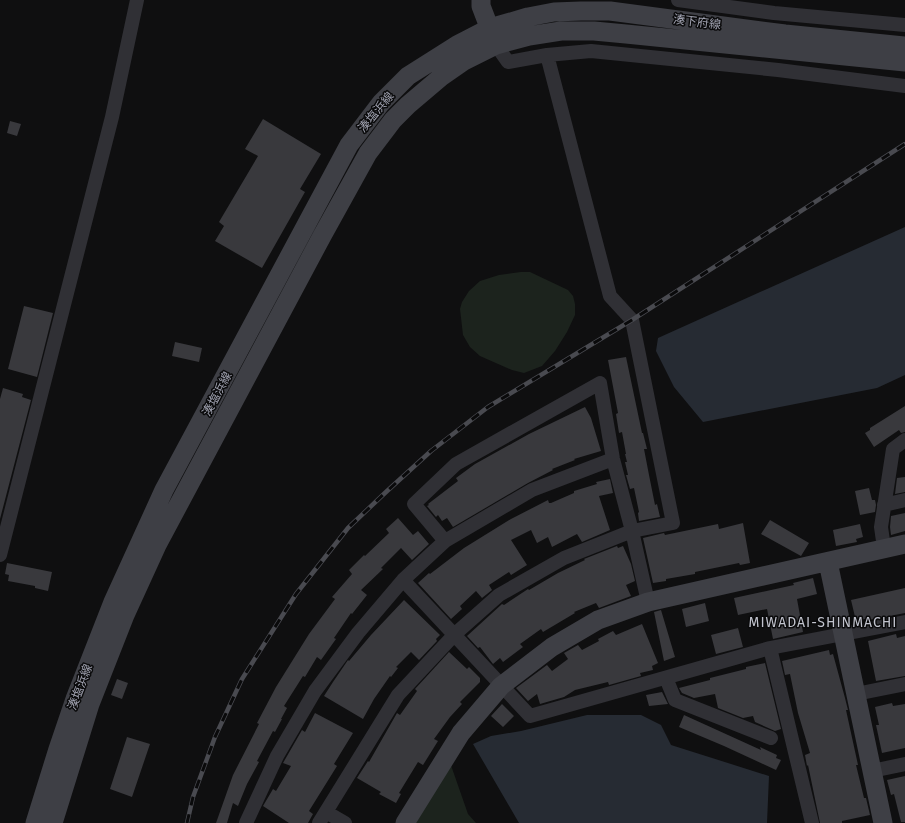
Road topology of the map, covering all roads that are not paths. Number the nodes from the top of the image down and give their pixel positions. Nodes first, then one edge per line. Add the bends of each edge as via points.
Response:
1 (137, 0) edge
2 (481, 0) edge
3 (678, 0) edge
4 (905, 25) edge
5 (490, 28) junction
6 (784, 42) junction
7 (496, 45) junction
8 (905, 46) edge
9 (547, 55) junction
10 (905, 62) edge
11 (905, 86) edge
12 (905, 440) edge
13 (613, 459) junction
14 (905, 500) edge
15 (884, 505) junction
16 (632, 530) junction
17 (445, 541) junction
18 (905, 544) edge
19 (884, 548) junction
20 (0, 555) edge
21 (828, 562) junction
22 (403, 580) junction
23 (648, 602) junction
24 (905, 622) edge
25 (455, 634) junction
26 (843, 634) junction
27 (770, 648) junction
28 (666, 678) junction
29 (905, 684) edge
30 (501, 686) junction
31 (856, 694) junction
32 (771, 738) dead end
33 (905, 764) edge
34 (872, 771) junction
35 (322, 818) edge
36 (36, 823) edge
37 (53, 823) edge
38 (246, 823) edge
39 (345, 823) edge
40 (405, 823) edge
41 (812, 823) edge
42 (883, 823) edge

1 - 20 street via 112,117
2 - 5 main road
3 - 4 street via 774,13
5 - 6 main road, 湊下府線 via 554,12 610,11
5 - 7 main road
5 - 36 main road, 湊塩浜線 via 450,49 408,76 381,103 349,145 164,490 113,602 75,699
6 - 7 main road, 湊下府線 via 561,31
6 - 8 main road, 湊下府線
6 - 10 main road, 湊下府線
7 - 9 street via 508,62
7 - 37 main road, 湊塩浜線 via 464,61 408,105 393,120 368,154 154,552 125,615 90,704
9 - 11 street via 592,51
9 - 16 street via 610,296 632,320 673,523
12 - 15 street via 893,449
13 - 16 street
13 - 17 street via 532,490
13 - 17 street via 600,383 456,464 414,504
14 - 15 street
15 - 19 street via 881,527
16 - 23 street
16 - 25 street via 564,558 499,595
17 - 22 street
18 - 19 main road
19 - 21 main road
21 - 23 main road
21 - 26 main road
22 - 25 street
22 - 38 street via 358,633 315,691 277,756
23 - 30 main road via 598,620 552,647
24 - 26 street
25 - 30 street
25 - 35 street via 398,695
26 - 27 street
26 - 31 main road
27 - 28 street
27 - 41 street
28 - 30 street via 530,716
28 - 32 street via 675,700
29 - 31 street
30 - 40 main road via 461,733
31 - 34 main road
33 - 34 street
34 - 42 main road
35 - 39 street

